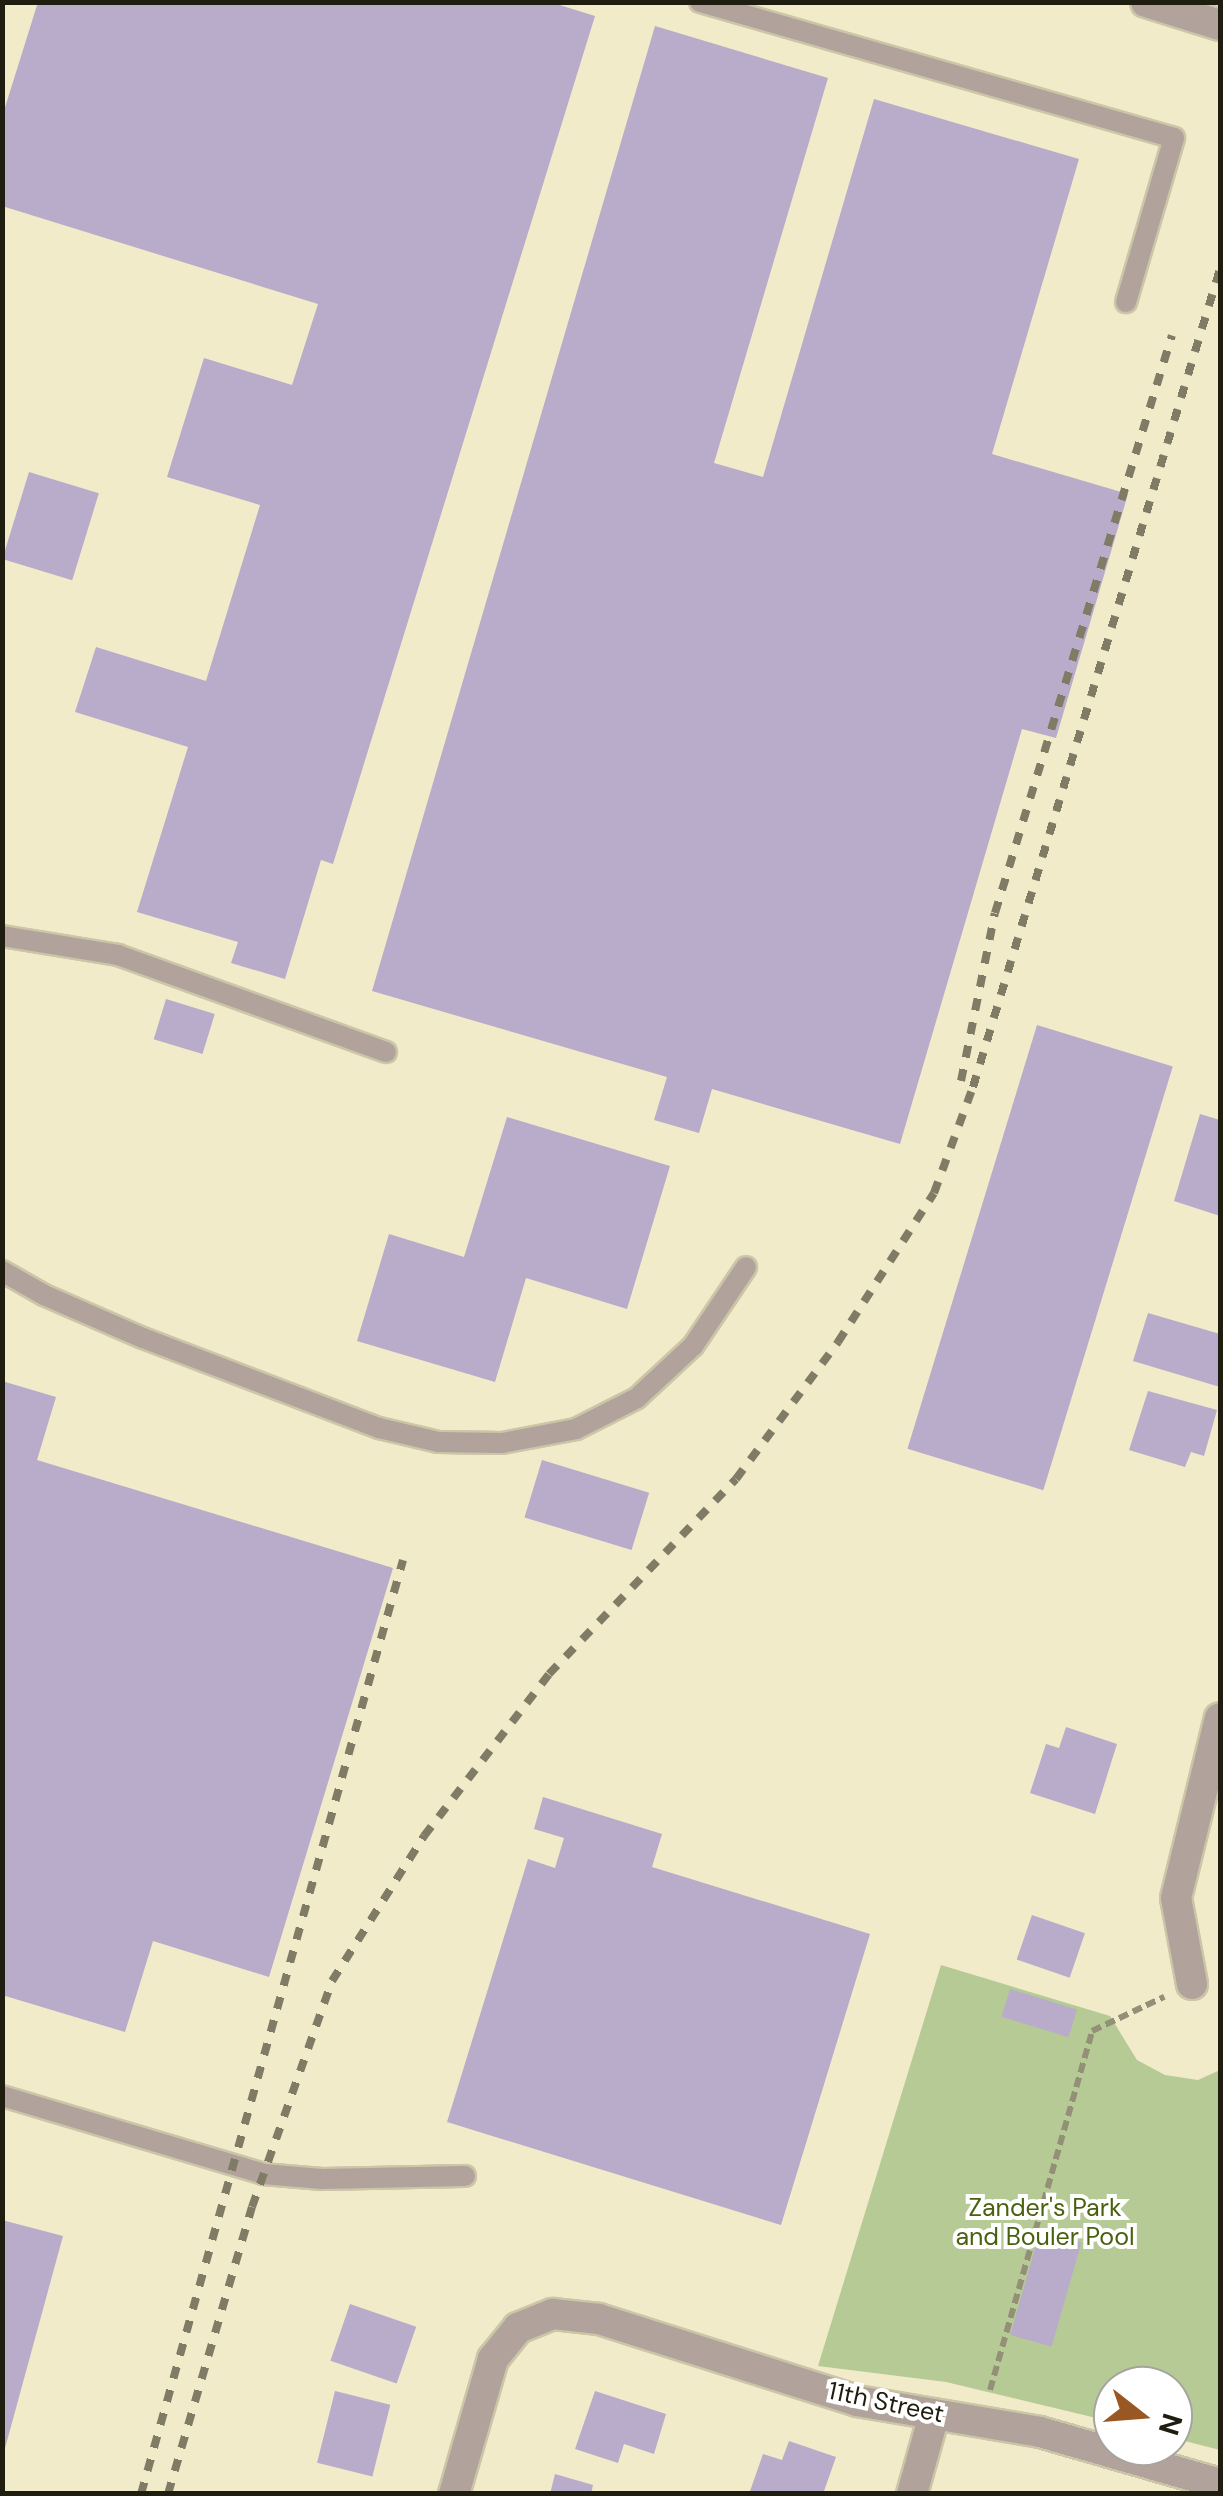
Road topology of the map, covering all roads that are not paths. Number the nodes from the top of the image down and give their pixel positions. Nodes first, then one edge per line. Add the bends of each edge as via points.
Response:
1 (700, 2) edge
2 (1146, 2) edge
3 (1220, 25) edge
4 (1126, 302) dead end
5 (2, 936) edge
6 (386, 1052) dead end
7 (746, 1267) dead end
8 (2, 1271) edge
9 (1220, 1718) edge
10 (1192, 1984) road end
11 (2, 2096) edge
12 (465, 2176) dead end
13 (934, 2415) junction
14 (1220, 2484) edge
15 (454, 2494) edge
16 (912, 2494) edge

1 - 4 lane via 1174,138
2 - 3 street
5 - 6 lane via 118,955
7 - 8 lane via 693,1346 637,1398 576,1429 502,1443 438,1442 379,1428 144,1338
9 - 10 street via 1176,1898
11 - 12 lane via 263,2174
13 - 14 street, 11th Street via 1040,2432
13 - 15 street, 11th Street via 858,2401 598,2319 553,2314 518,2328 493,2359
13 - 16 street

